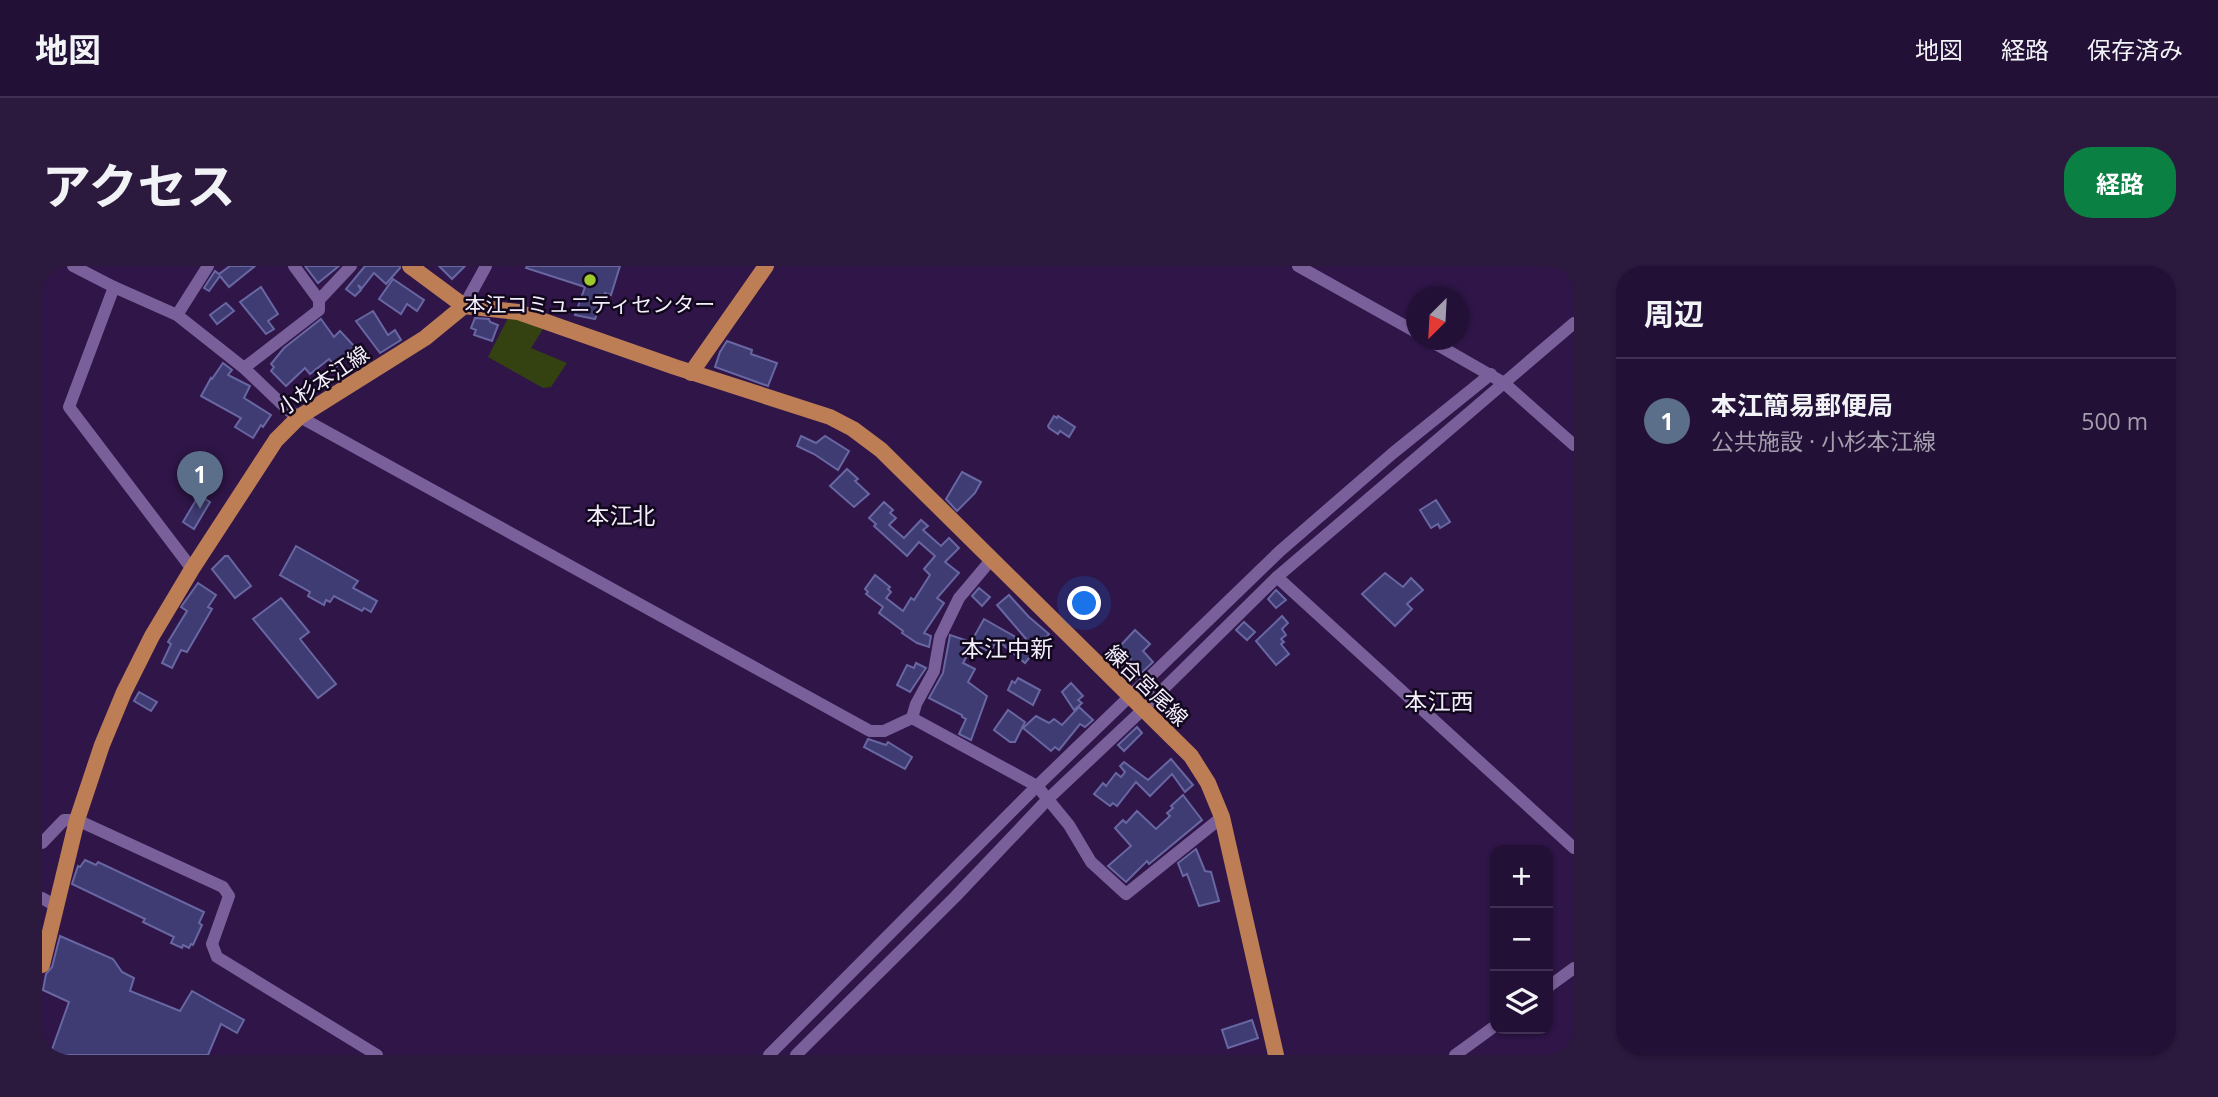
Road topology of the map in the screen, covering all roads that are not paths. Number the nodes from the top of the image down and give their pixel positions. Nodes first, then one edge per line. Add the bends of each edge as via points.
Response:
1 (73, 266) edge
2 (294, 266) edge
3 (351, 266) edge
4 (410, 266) edge
5 (486, 266) edge
6 (766, 266) edge
7 (1298, 266) edge
8 (203, 269) edge
9 (114, 288) junction
10 (319, 300) junction
11 (464, 306) junction
12 (177, 315) junction
13 (1574, 323) edge
14 (1406, 326) edge
15 (1447, 350) edge
16 (244, 368) junction
17 (691, 373) junction
18 (1490, 374) junction
19 (1504, 383) junction
20 (299, 417) junction
21 (1574, 445) edge
22 (992, 560) junction
23 (192, 569) junction
24 (1277, 577) junction
25 (1130, 698) junction
26 (1143, 709) junction
27 (912, 718) junction
28 (1037, 786) junction
29 (1048, 799) junction
30 (1222, 817) junction
31 (77, 820) junction
32 (42, 843) edge
33 (1574, 848) edge
34 (49, 902) edge
35 (42, 965) edge
36 (1574, 968) edge
37 (1553, 983) edge
38 (1490, 1030) edge
39 (377, 1055) edge
40 (769, 1055) edge
41 (796, 1055) edge
42 (1276, 1055) edge
43 (1455, 1055) edge

1 - 9 street
2 - 10 street
3 - 10 street
4 - 11 main road
5 - 11 street
6 - 17 main road
7 - 14 street
8 - 12 street
9 - 12 street
9 - 23 street via 69,407
10 - 16 street via 319,310
11 - 17 main road via 518,312
11 - 20 main road, 小杉本江線 via 425,338
12 - 16 street
13 - 19 street
15 - 18 street
16 - 20 street
17 - 22 main road, 練合宮尾線 via 830,417 853,429 881,450
18 - 19 street
18 - 25 street via 1280,551
19 - 21 street
19 - 24 street
20 - 23 main road, 小杉本江線 via 276,440
20 - 27 street via 870,731 884,731
22 - 25 main road, 練合宮尾線
22 - 27 street via 958,598 940,637 934,671
23 - 31 main road, 小杉本江線 via 124,692
24 - 26 street
24 - 33 street
25 - 26 main road, 練合宮尾線
25 - 28 street
26 - 29 street
26 - 30 main road, 練合宮尾線 via 1191,756
27 - 28 street
28 - 29 street
28 - 40 street
29 - 30 street via 1091,862 1126,894
29 - 41 street
30 - 42 main road, 練合宮尾線
31 - 32 street via 64,820
31 - 34 main road, 小杉本江線
31 - 39 street via 223,887 229,896 212,944 217,957
34 - 35 main road, 小杉本江線
36 - 37 street
38 - 43 street

